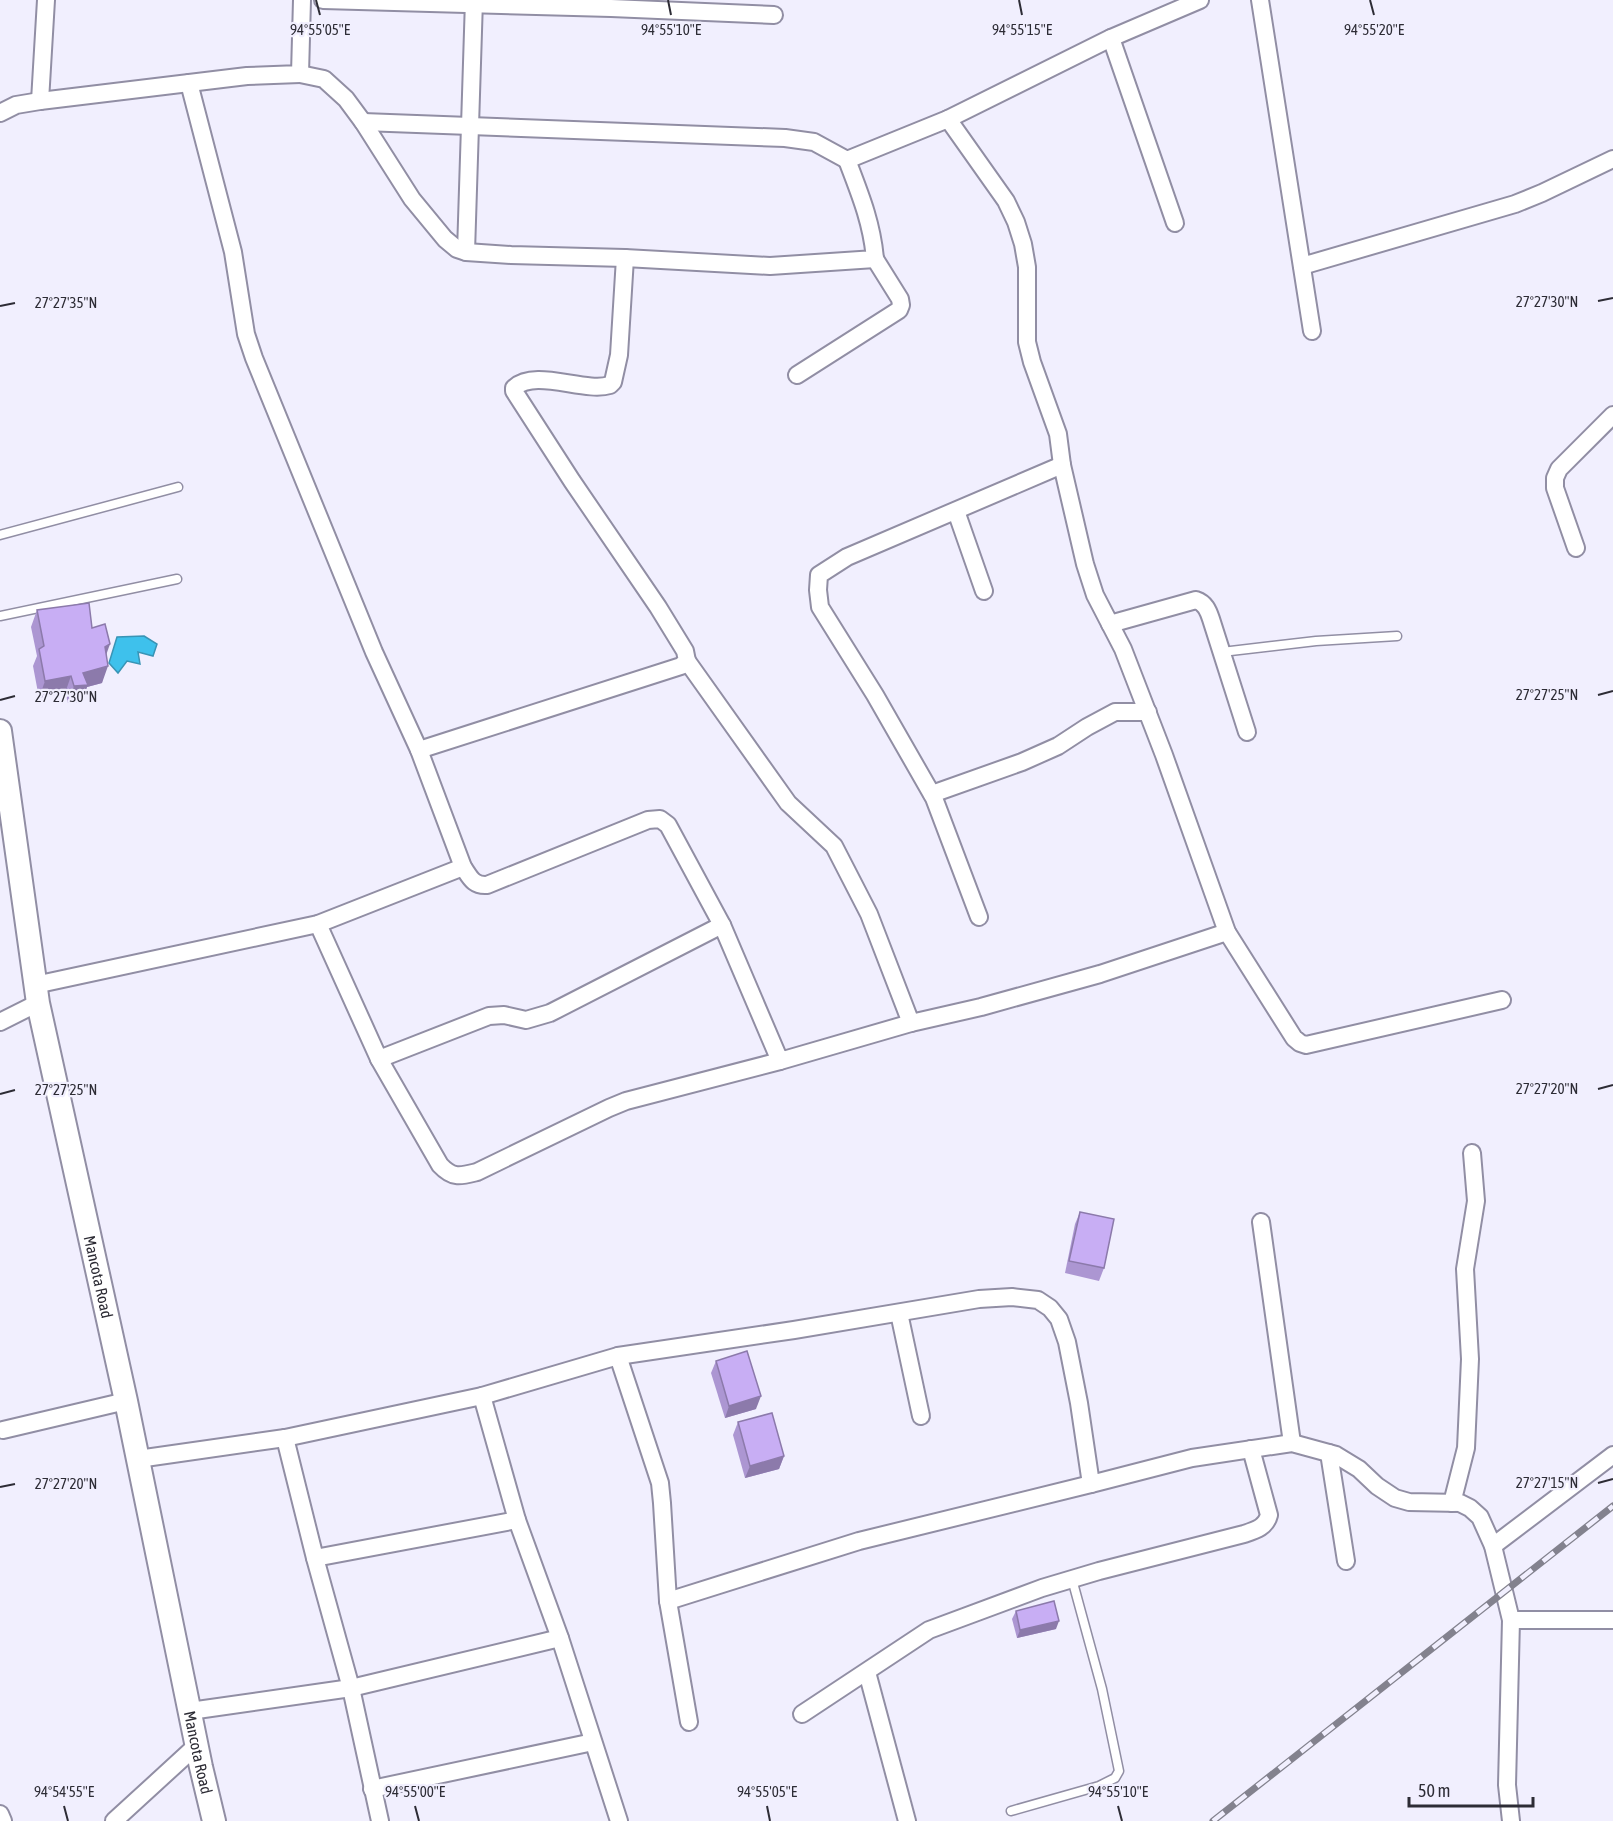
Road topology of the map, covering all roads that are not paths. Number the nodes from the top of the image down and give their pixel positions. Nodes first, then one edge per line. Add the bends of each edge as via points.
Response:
1 (46, 0) edge
2 (302, 0) edge
3 (323, 0) edge
4 (1200, 0) edge
5 (1260, 0) edge
6 (474, 2) edge
7 (774, 15) dead end
8 (1111, 38) junction
9 (300, 74) junction
10 (189, 83) junction
11 (40, 100) junction
12 (0, 113) edge
13 (948, 119) junction
14 (363, 122) junction
15 (470, 125) junction
16 (1613, 159) edge
17 (847, 160) junction
18 (1175, 223) dead end
19 (466, 252) junction
20 (625, 258) junction
21 (875, 259) junction
22 (1302, 266) junction
23 (1312, 331) dead end
24 (797, 375) dead end
25 (1613, 416) edge
26 (1062, 465) junction
27 (178, 487) dead end
28 (956, 511) junction
29 (0, 535) edge
30 (1576, 548) dead end
31 (177, 579) dead end
32 (984, 591) dead end
33 (0, 616) edge
34 (1110, 624) junction
35 (1397, 636) dead end
36 (1222, 652) junction
37 (687, 661) junction
38 (1148, 711) junction
39 (0, 731) edge
40 (1247, 732) dead end
41 (419, 750) junction
42 (932, 794) junction
43 (463, 867) junction
44 (979, 917) dead end
45 (318, 924) junction
46 (722, 925) junction
47 (1227, 932) junction
48 (36, 994) junction
49 (1502, 1000) dead end
50 (0, 1022) edge
51 (911, 1023) junction
52 (379, 1059) junction
53 (780, 1061) junction
54 (1472, 1153) dead end
55 (1261, 1222) dead end
56 (899, 1313) junction
57 (618, 1356) junction
58 (482, 1396) junction
59 (126, 1401) junction
60 (921, 1416) dead end
61 (3, 1430) dead end
62 (285, 1438) junction
63 (1292, 1443) junction
64 (1251, 1449) junction
65 (1329, 1453) junction
66 (1613, 1455) edge
67 (138, 1459) junction
68 (1090, 1484) junction
69 (1452, 1503) junction
70 (517, 1520) junction
71 (1493, 1546) junction
72 (315, 1558) junction
73 (1346, 1561) dead end
74 (1072, 1579) junction
75 (668, 1601) junction
76 (1510, 1620) junction
77 (1613, 1620) edge
78 (560, 1638) junction
79 (867, 1672) junction
80 (351, 1688) junction
81 (190, 1711) junction
82 (802, 1714) dead end
83 (689, 1722) dead end
84 (593, 1742) junction
85 (197, 1745) junction
86 (372, 1789) junction
87 (1011, 1811) dead end
88 (0, 1814) edge
89 (3, 1821) edge
90 (114, 1821) edge
91 (214, 1821) edge
92 (380, 1821) edge
93 (618, 1821) edge
94 (906, 1821) edge
95 (1511, 1821) edge

1 - 11 street
2 - 9 street
3 - 6 street
4 - 8 street
5 - 22 street
6 - 7 street
6 - 15 street
8 - 13 street
8 - 18 street
9 - 10 street
9 - 14 street via 324,79
10 - 11 street
10 - 41 street via 233,252 251,350 374,652
11 - 12 street
13 - 17 street
13 - 26 street via 1006,201 1016,222 1027,267 1027,342 1058,434
14 - 15 street
14 - 19 street via 412,199 445,239
15 - 17 street via 785,138 814,142
15 - 19 street
16 - 22 street via 1515,204
17 - 21 street via 868,215
19 - 20 street
20 - 21 street via 770,266
20 - 37 street via 619,355 610,385 531,381 521,383 514,391 658,607
21 - 24 street via 900,299 899,310
22 - 23 street
25 - 30 street via 1559,469 1555,478
26 - 28 street
26 - 34 street via 1085,564 1095,596
27 - 29 lane
28 - 32 street
28 - 42 street via 847,557 819,575 820,607
31 - 33 lane
34 - 36 street via 1196,600 1208,609
34 - 38 street
35 - 36 lane
36 - 40 street
37 - 41 street via 670,670
37 - 51 street via 788,803 834,846 869,914
38 - 42 street via 1115,712 1058,746
38 - 47 street
39 - 48 main road, Mancota Road
41 - 43 street
42 - 44 street
43 - 45 street
43 - 46 street via 473,882 487,885 648,820 660,819 668,825
45 - 48 street
45 - 52 street
46 - 52 street via 536,1018 489,1016
46 - 53 street
47 - 49 street via 1294,1038 1306,1045
47 - 51 street via 1100,974
48 - 50 street
48 - 59 main road, Mancota Road
51 - 53 street
52 - 53 street via 440,1165 448,1174 460,1176 477,1172 626,1101
54 - 69 street via 1476,1201 1465,1269 1470,1359 1466,1449
55 - 63 street
56 - 57 street
56 - 60 street
56 - 68 street via 1012,1297 1038,1300 1050,1308 1059,1319 1067,1342
57 - 58 street
57 - 75 street via 660,1483
58 - 62 street
58 - 70 street
59 - 61 street
59 - 67 main road, Mancota Road
62 - 67 street
62 - 72 street
63 - 64 street
63 - 65 street
64 - 68 street via 1192,1458
64 - 74 street via 1269,1515 1259,1528
65 - 69 street via 1359,1469 1395,1498
65 - 73 street
66 - 71 street
67 - 81 main road, Mancota Road
68 - 75 street via 859,1540
69 - 71 street via 1460,1503 1480,1517
70 - 72 street
70 - 78 street
71 - 76 street
72 - 80 street
74 - 79 street via 929,1630
74 - 87 lane via 1119,1771 1115,1778 1100,1786
75 - 83 street
76 - 77 street
76 - 95 street via 1507,1785
78 - 80 street
78 - 84 street
79 - 82 street
79 - 94 street
80 - 81 street
80 - 86 street
81 - 85 main road, Mancota Road
84 - 86 street
84 - 93 street
85 - 90 street
85 - 91 main road, Mancota Road
86 - 92 street
88 - 89 street

